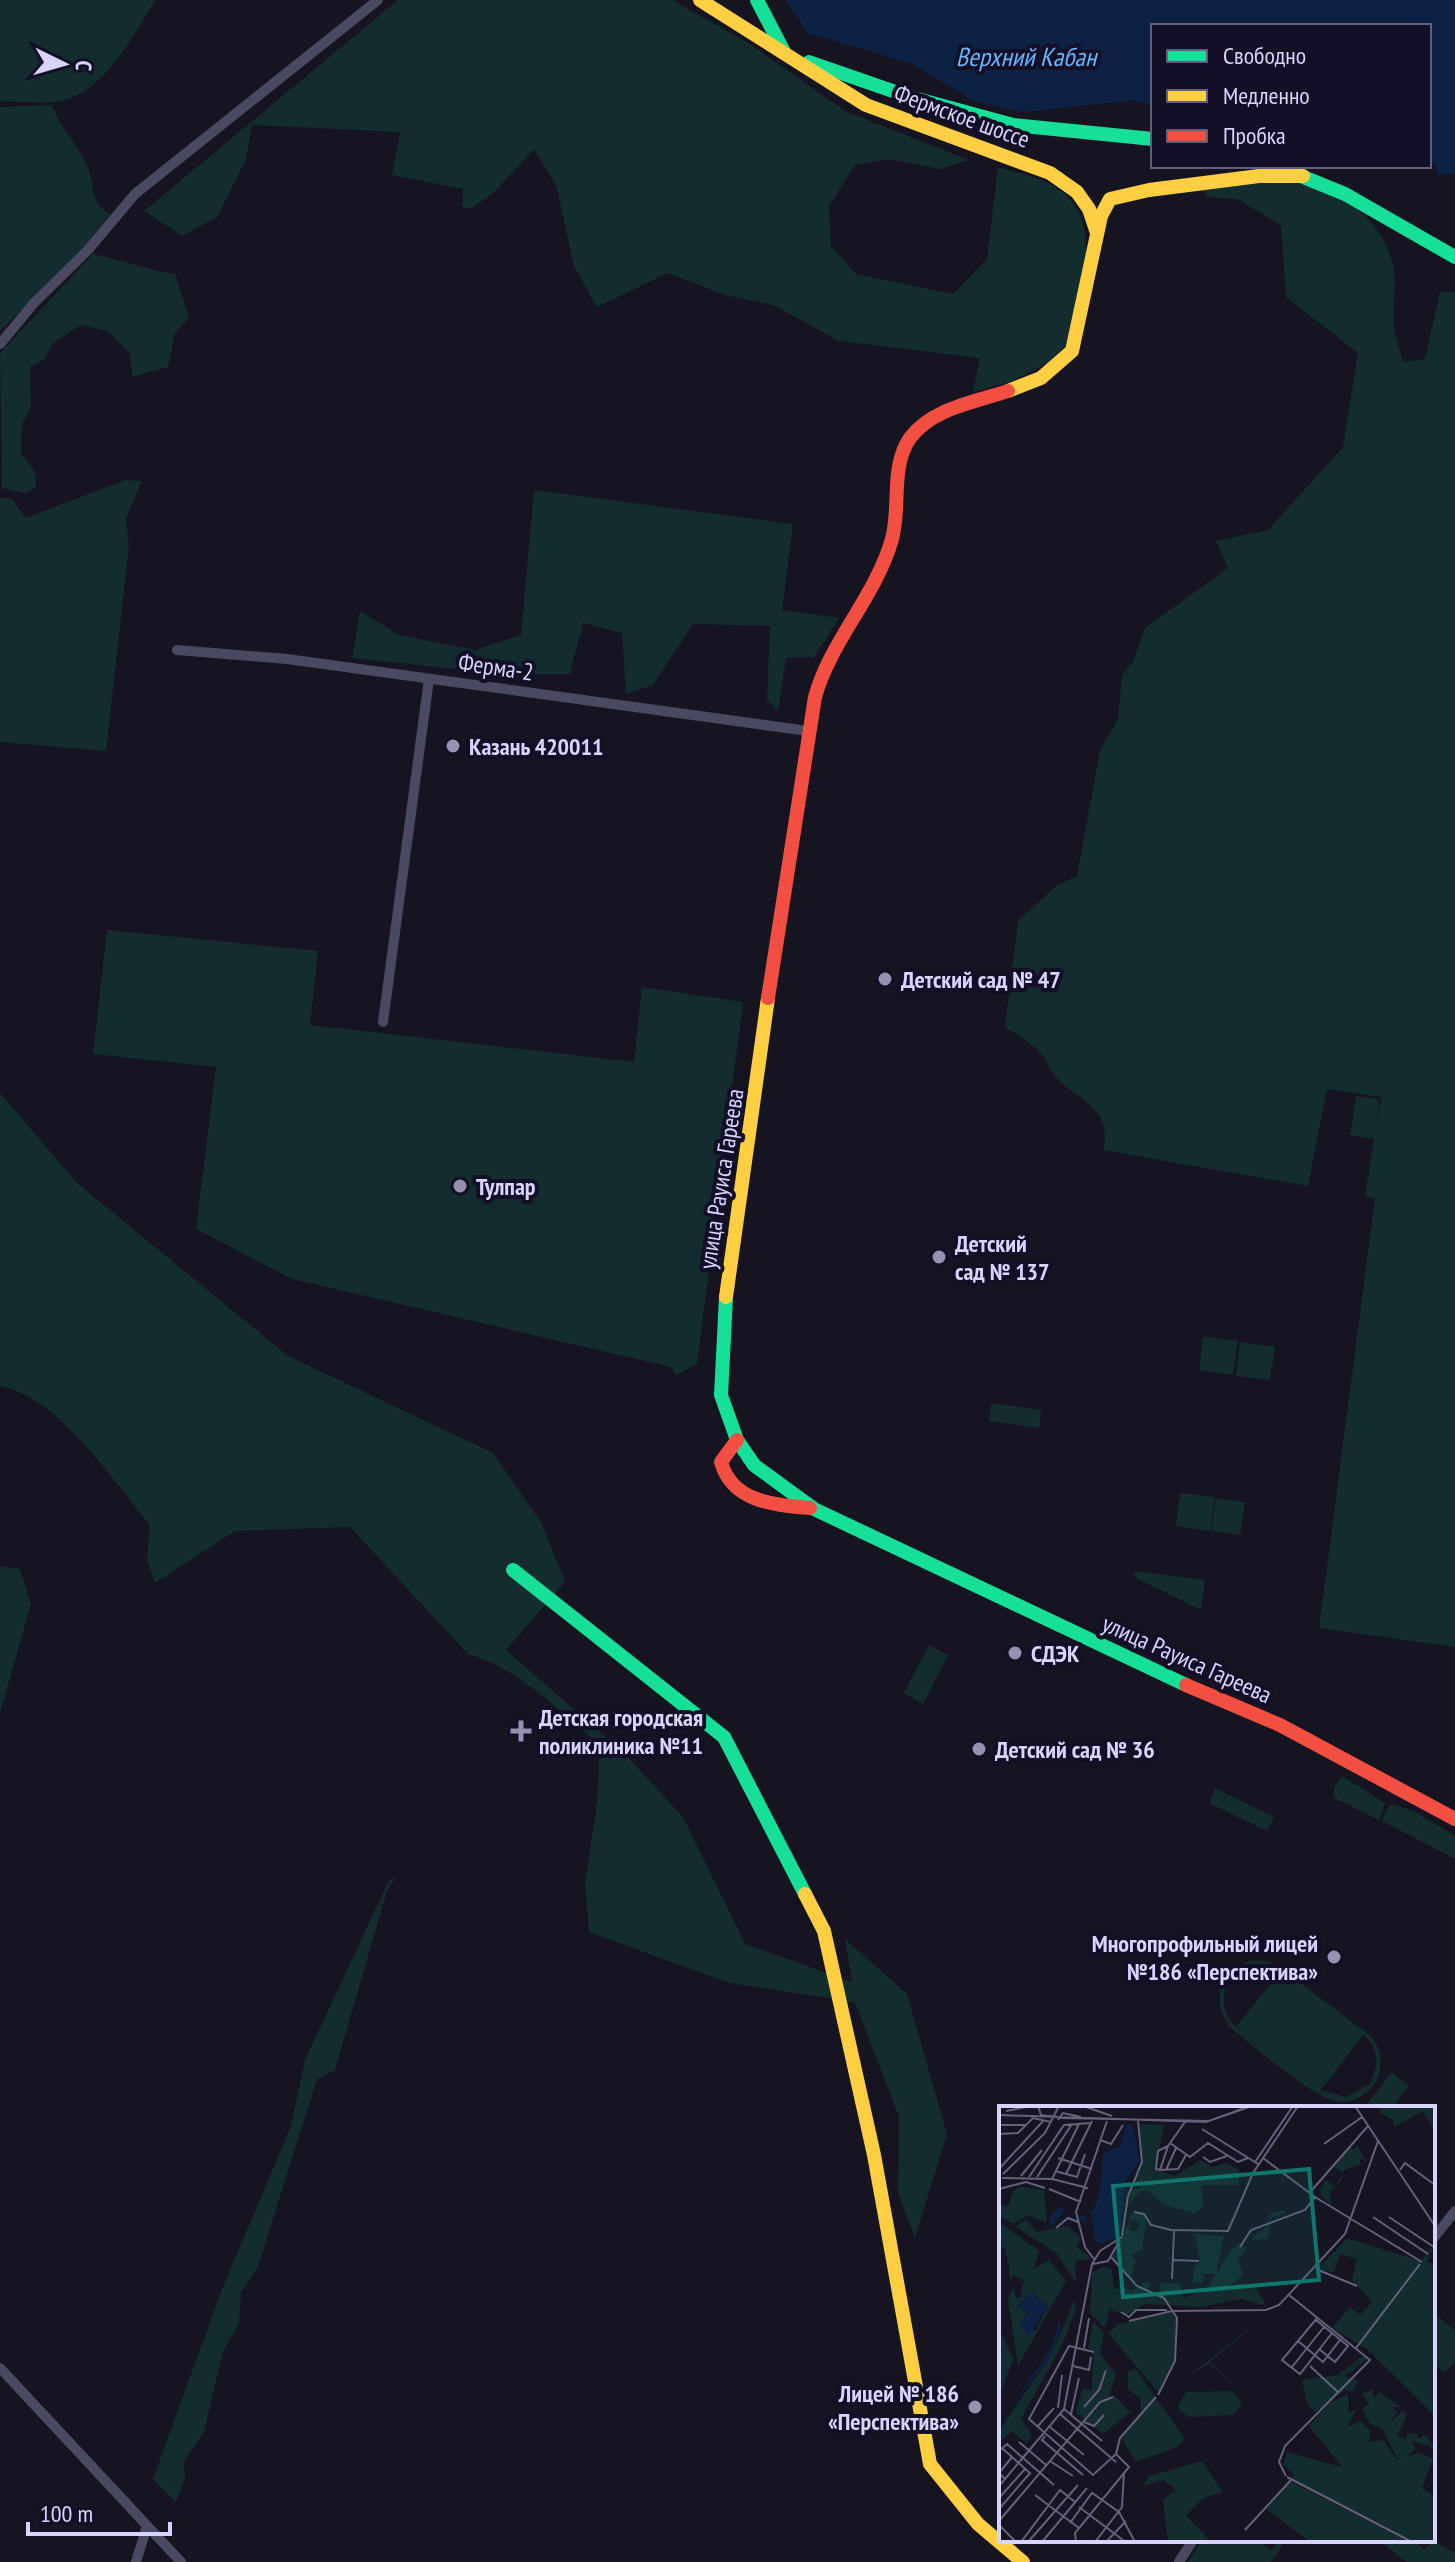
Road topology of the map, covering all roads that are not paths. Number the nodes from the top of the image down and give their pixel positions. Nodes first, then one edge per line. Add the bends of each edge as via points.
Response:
1 (378, 0) edge
2 (700, 0) edge
3 (757, 0) edge
4 (787, 52) junction
5 (1151, 139) edge
6 (1271, 168) edge
7 (1303, 176) junction
8 (1097, 236) junction
9 (1455, 257) edge
10 (0, 344) edge
11 (177, 650) dead end
12 (429, 679) junction
13 (808, 731) junction
14 (383, 1022) dead end
15 (737, 1440) junction
16 (814, 1509) junction
17 (513, 1570) dead end
18 (1455, 1819) edge
19 (1455, 2211) edge
20 (1435, 2236) edge
21 (0, 2368) edge
22 (147, 2526) junction
23 (999, 2542) edge
24 (999, 2542) edge
25 (1192, 2542) edge
26 (136, 2562) edge
27 (181, 2562) edge
28 (1023, 2562) edge
29 (1179, 2562) edge

1 - 10 street via 135,194
2 - 4 street, Фермское шоссе
3 - 4 street, Фермское шоссе
4 - 5 street, Фермское шоссе via 872,85 1014,125
4 - 8 street, Фермское шоссе via 866,105 1050,173 1077,192
6 - 7 street
7 - 8 street, улица Рауиса Гареева via 1269,172 1129,192 1110,199
7 - 9 street
8 - 13 street, улица Рауиса Гареева via 1072,351 1061,367 939,415 900,450 893,534 877,581 821,676
11 - 12 street, Ферма-2
12 - 13 street, Ферма-2
12 - 14 street
13 - 15 street, улица Рауиса Гареева via 728,1268 721,1395
15 - 16 street, улица Рауиса Гареева via 754,1465
15 - 16 street via 721,1462 731,1483 762,1502
16 - 18 street, улица Рауиса Гареева via 1280,1725
17 - 23 street via 724,1737 824,1931 874,2155 930,2464
19 - 20 street
21 - 22 street
22 - 26 street
22 - 27 street
24 - 28 street
25 - 29 street

